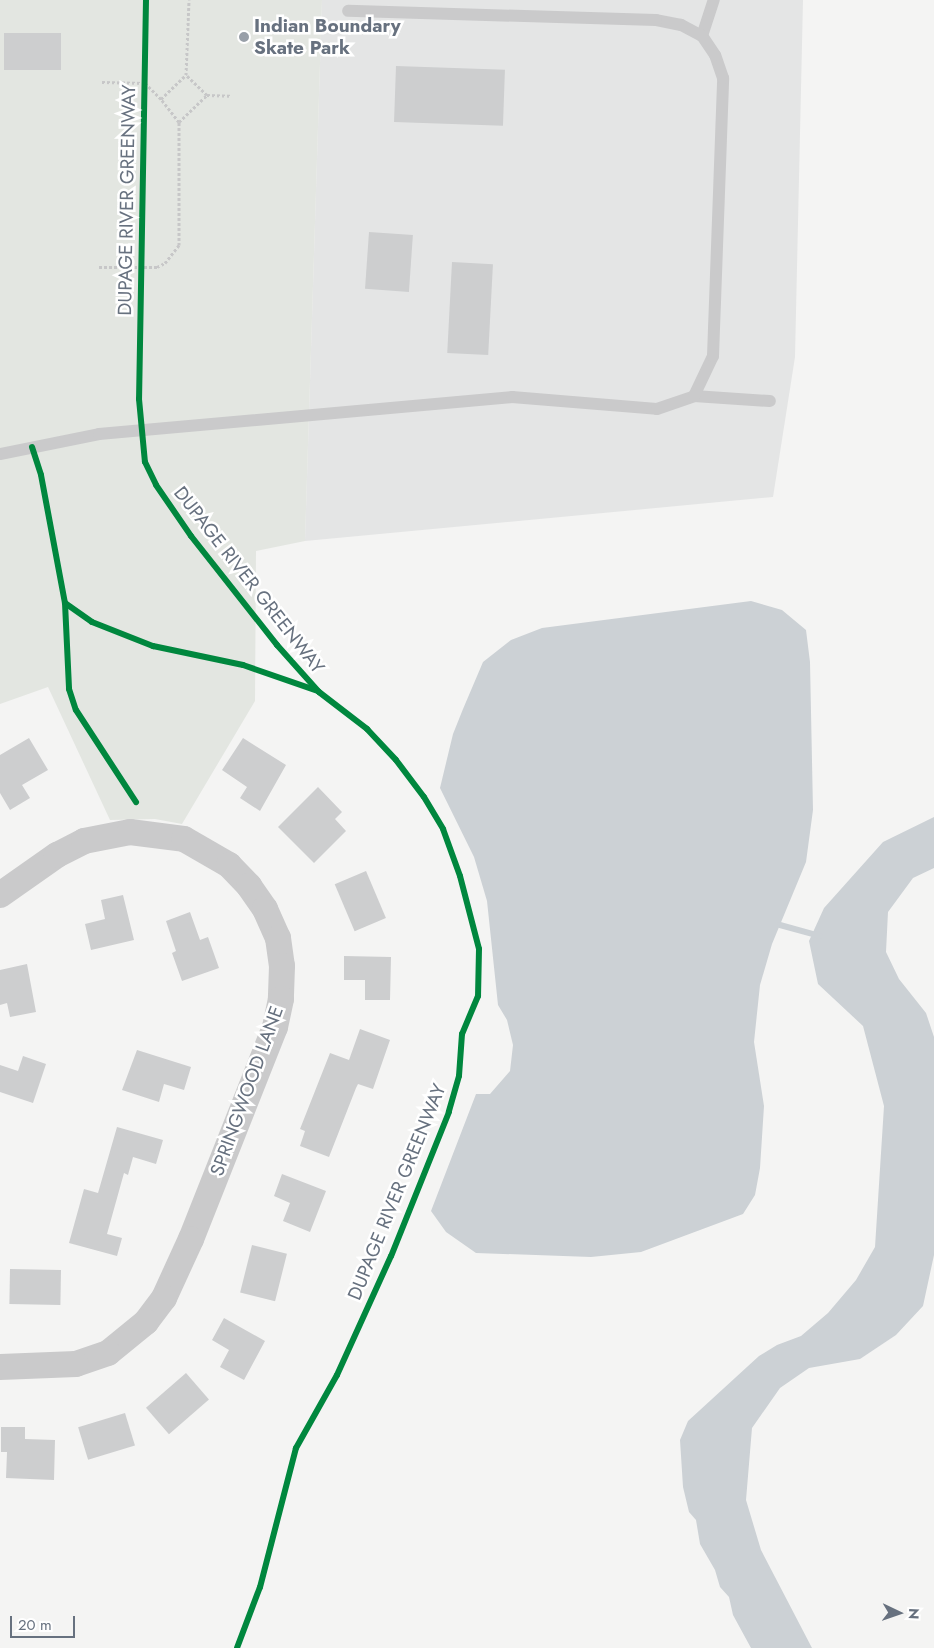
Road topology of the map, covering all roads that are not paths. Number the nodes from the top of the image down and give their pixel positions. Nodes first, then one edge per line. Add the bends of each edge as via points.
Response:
1 (714, 0) edge
2 (348, 11) dead end
3 (702, 36) junction
4 (694, 396) junction
5 (770, 401) dead end
6 (0, 454) edge
7 (0, 895) edge
8 (0, 1367) edge

1 - 3 lane
2 - 3 lane via 656,20 681,25
3 - 4 lane via 715,55 723,78 712,356
4 - 5 lane
4 - 6 lane via 657,409 512,397 99,434
7 - 8 street, SPRINGWOOD LANE via 57,855 84,841 130,832 184,840 229,865 249,886 265,909 278,938 282,966 281,1000 275,1026 191,1239 164,1298 146,1322 108,1353 76,1364

